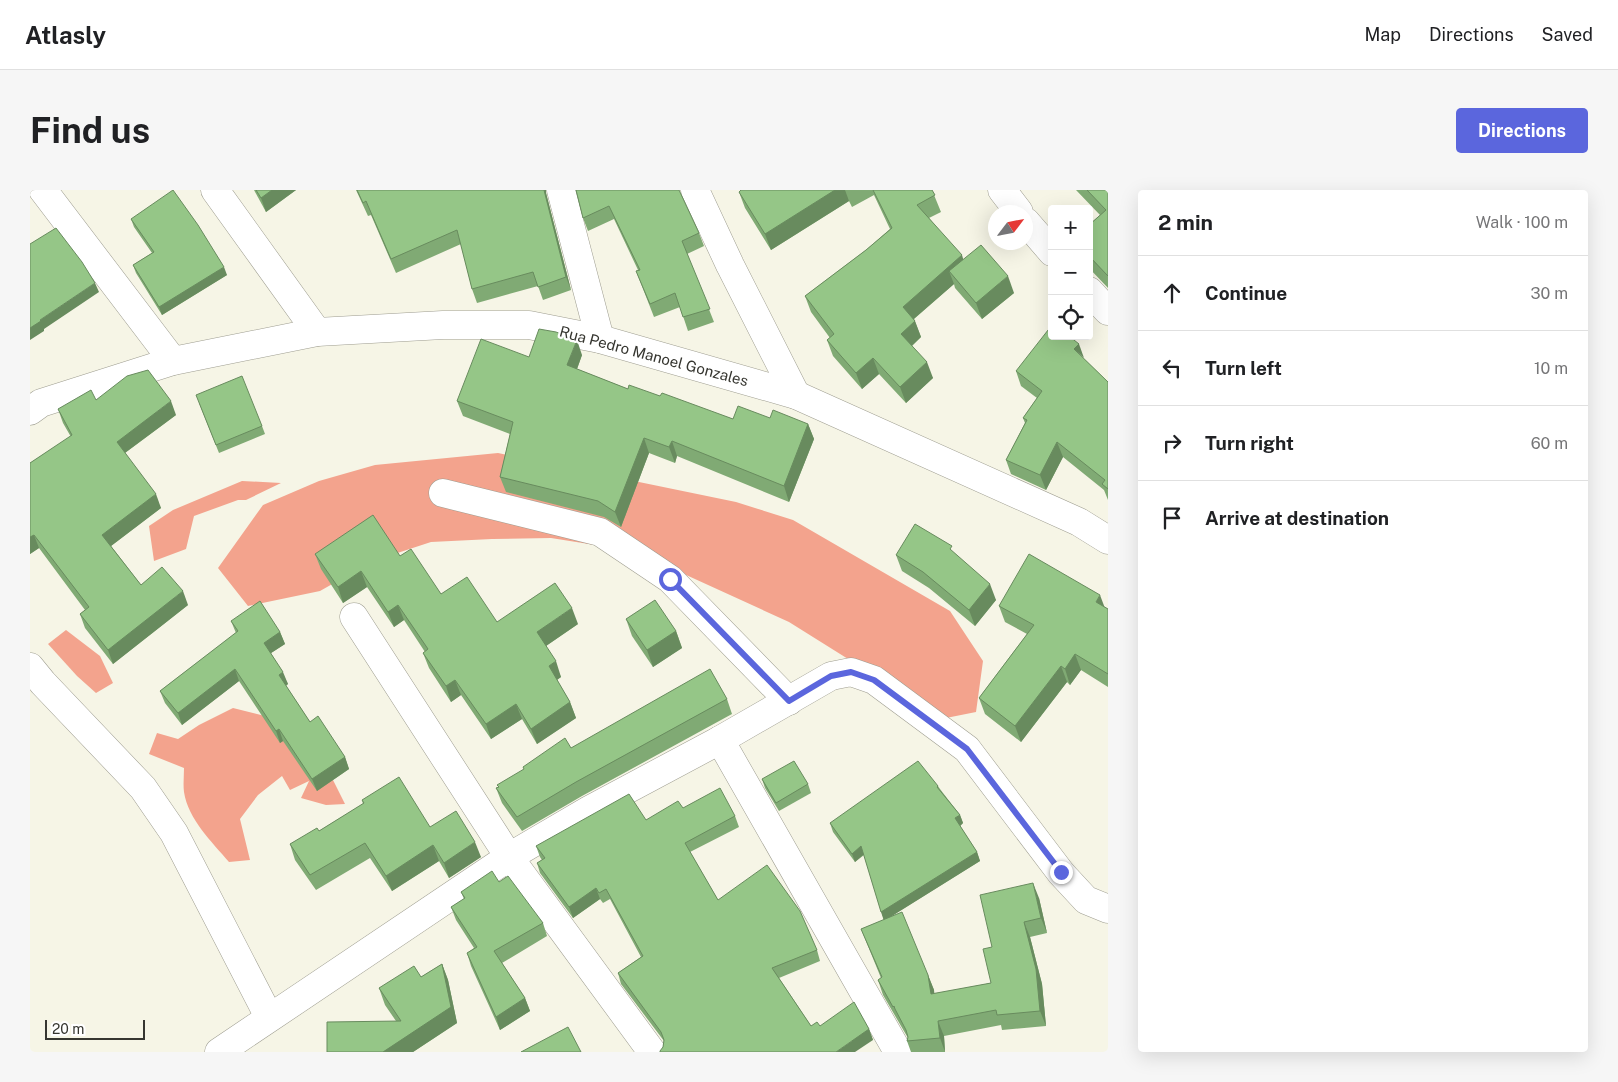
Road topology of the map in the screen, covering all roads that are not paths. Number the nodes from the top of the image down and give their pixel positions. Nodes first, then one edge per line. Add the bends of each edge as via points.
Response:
1 (42, 190) edge
2 (215, 190) edge
3 (561, 190) edge
4 (696, 190) edge
5 (1002, 190) edge
6 (1013, 205) edge
7 (1033, 232) edge
8 (1050, 250) edge
9 (1093, 295) edge
10 (1108, 311) edge
11 (317, 332) junction
12 (600, 338) junction
13 (173, 361) junction
14 (796, 395) junction
15 (30, 412) edge
16 (443, 493) dead end
17 (1108, 540) edge
18 (354, 617) dead end
19 (30, 666) edge
20 (789, 701) junction
21 (720, 740) junction
22 (509, 857) junction
23 (1108, 909) edge
24 (269, 1017) junction
25 (219, 1052) edge
26 (652, 1052) edge
27 (898, 1052) edge

1 - 13 street
2 - 11 street
3 - 12 street
4 - 14 street
5 - 6 street
7 - 8 street
9 - 10 street
11 - 12 street, Rua Pedro Manoel Gonzales via 443,325 529,325
11 - 13 street, Rua Pedro Manoel Gonzales
12 - 14 street, Rua Pedro Manoel Gonzales
13 - 15 street, Rua Pedro Manoel Gonzales via 41,403
14 - 17 street, Rua Pedro Manoel Gonzales via 1079,522
16 - 20 street via 600,532 670,579
18 - 22 street
19 - 24 street via 42,683 154,803 174,833
20 - 21 street
20 - 23 street via 831,676 851,672 874,680 967,749 1061,872 1086,900
21 - 22 street
21 - 27 street
22 - 24 street
22 - 26 street
24 - 25 street

